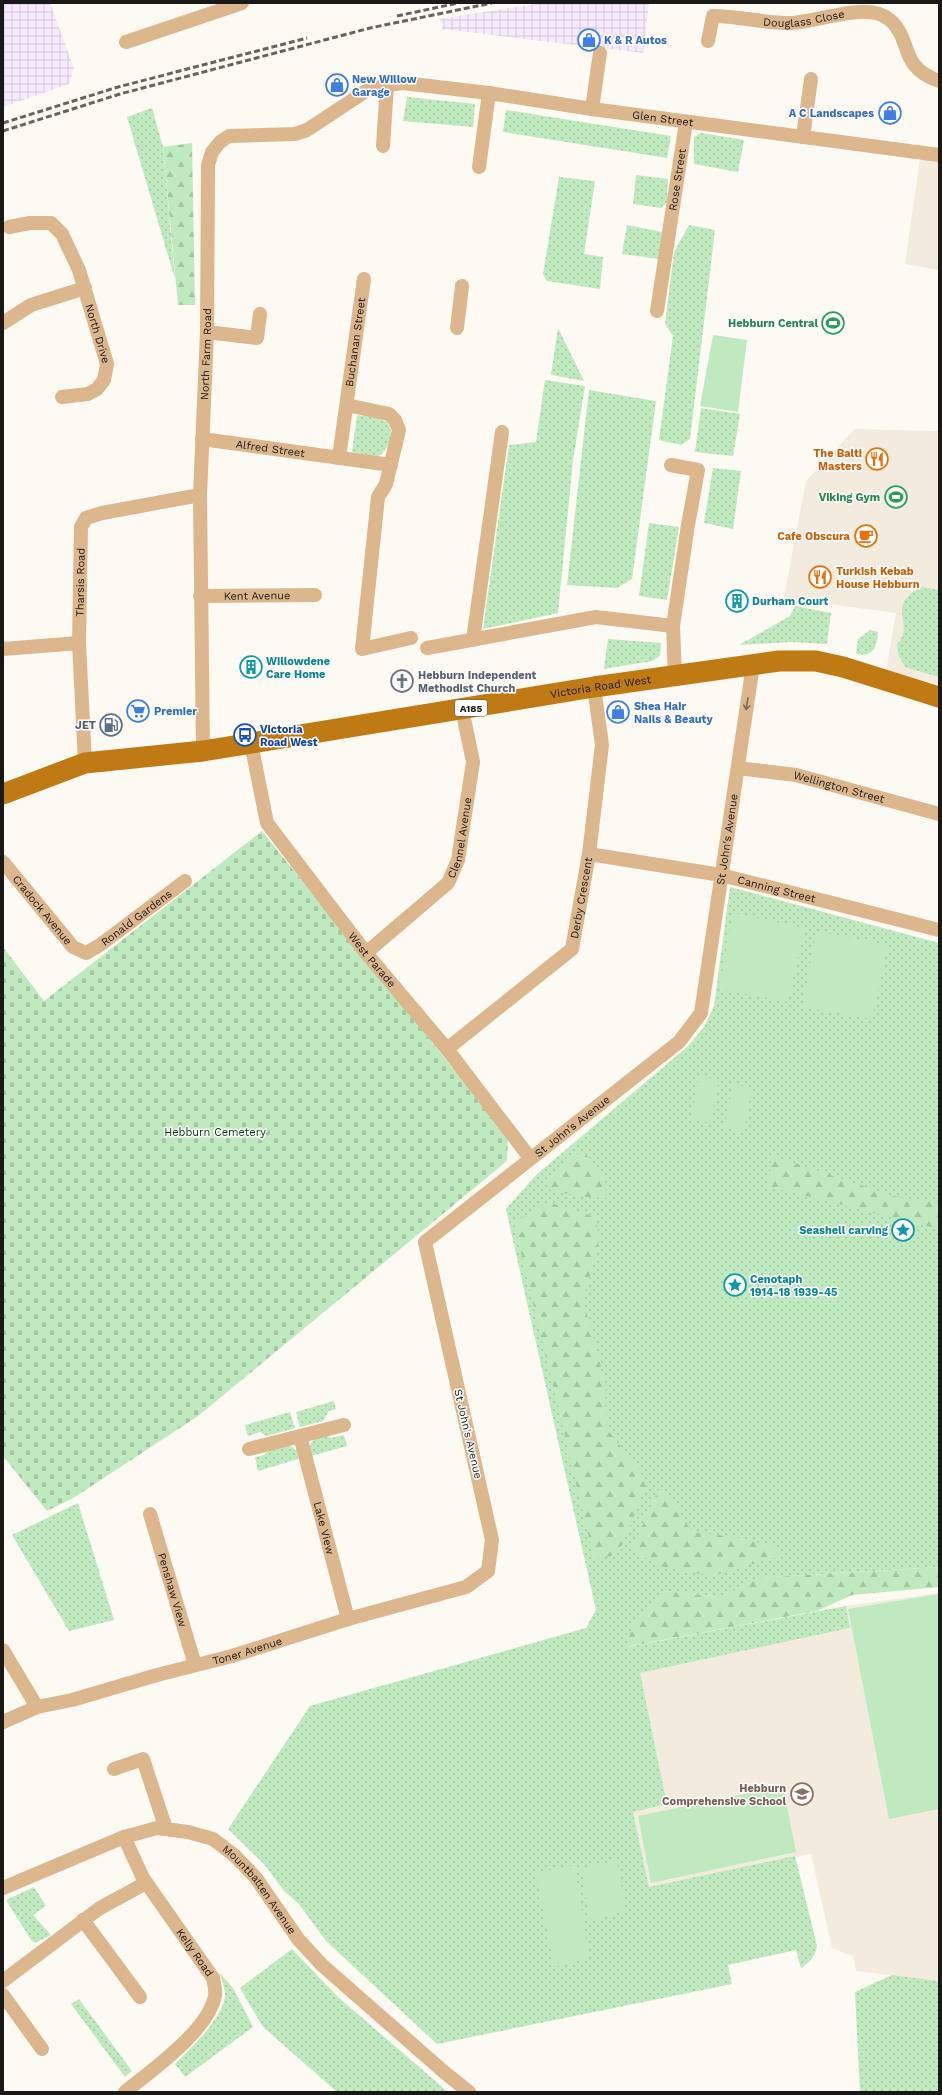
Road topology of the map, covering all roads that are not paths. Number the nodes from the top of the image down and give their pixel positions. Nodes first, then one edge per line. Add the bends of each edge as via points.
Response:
1 (242, 3) edge
2 (713, 9) edge
3 (708, 41) dead end
4 (126, 42) dead end
5 (600, 53) dead end
6 (811, 79) dead end
7 (939, 81) edge
8 (387, 85) junction
9 (489, 93) junction
10 (592, 109) junction
11 (686, 122) junction
12 (802, 137) junction
13 (383, 146) dead end
14 (939, 155) edge
15 (479, 167) dead end
16 (9, 227) dead end
17 (364, 279) dead end
18 (462, 286) dead end
19 (85, 288) junction
20 (657, 311) dead end
21 (260, 314) dead end
22 (3, 323) edge
23 (457, 328) dead end
24 (207, 332) junction
25 (62, 397) dead end
26 (347, 406) junction
27 (502, 432) dead end
28 (202, 439) junction
29 (339, 457) junction
30 (391, 465) junction
31 (671, 465) dead end
32 (200, 495) junction
33 (200, 596) junction
34 (315, 596) dead end
35 (673, 626) junction
36 (411, 638) dead end
37 (473, 640) junction
38 (79, 643) junction
39 (427, 648) dead end
40 (3, 649) edge
41 (753, 665) junction
42 (675, 676) junction
43 (594, 687) junction
44 (939, 697) edge
45 (462, 710) junction
46 (251, 743) junction
47 (203, 751) junction
48 (85, 763) junction
49 (738, 768) junction
50 (3, 794) edge
51 (939, 814) edge
52 (589, 854) junction
53 (3, 862) edge
54 (721, 875) junction
55 (185, 882) dead end
56 (939, 930) edge
57 (86, 953) joint
58 (366, 953) junction
59 (447, 1050) junction
60 (530, 1158) junction
61 (344, 1425) dead end
62 (300, 1436) junction
63 (250, 1449) dead end
64 (150, 1514) dead end
65 (488, 1571) joint
66 (348, 1619) junction
67 (3, 1650) edge
68 (195, 1665) junction
69 (37, 1707) junction
70 (3, 1722) edge
71 (114, 1769) dead end
72 (166, 1829) junction
73 (124, 1837) junction
74 (146, 1883) junction
75 (3, 1888) edge
76 (84, 1920) junction
77 (3, 1982) edge
78 (3, 1995) edge
79 (140, 1996) dead end
80 (42, 2049) dead end
81 (125, 2092) edge
82 (469, 2092) edge

1 - 4 street
2 - 3 street
2 - 7 street, Douglass Close via 729,16 790,23 862,11 878,12 890,20 897,29 916,68
5 - 10 street
6 - 12 street
8 - 9 street, Glen Street via 403,84
8 - 13 street
8 - 24 street, North Farm Road via 366,92 307,130 285,134 229,136 212,152 208,165
9 - 10 street, Glen Street
9 - 15 street
10 - 11 street, Glen Street
11 - 12 street, Glen Street
11 - 20 street, Rose Street
12 - 14 street, Glen Street
16 - 19 street, North Drive via 51,223 62,234
17 - 26 street, Buchanan Street
18 - 23 street
19 - 22 street via 31,305
19 - 25 street, North Drive via 108,364 104,380 97,389 88,394
21 - 24 street via 257,338
24 - 28 street, North Farm Road
26 - 29 street
26 - 30 street via 389,414 395,420 399,430
27 - 37 street
28 - 29 street, Alfred Street
28 - 32 street, North Farm Road
29 - 30 street, Alfred Street
30 - 36 street via 386,484 378,497 362,649
31 - 35 street via 698,470
32 - 33 street, North Farm Road
32 - 38 street, Tharsis Road via 86,518 81,527
33 - 34 street, Kent Avenue
33 - 47 street, North Farm Road
35 - 37 street via 596,617
35 - 42 street
37 - 39 street
38 - 40 street
38 - 48 street, Tharsis Road
41 - 42 main road, Victoria Road West / A185
41 - 44 main road, Victoria Road West / A185 via 779,661 816,661 843,666
41 -> 49 street, St John's Avenue
42 - 43 main road, Victoria Road West / A185
43 - 45 main road, Victoria Road West / A185
43 - 52 street, Derby Crescent via 602,745
45 - 46 main road, Victoria Road West / A185
45 - 58 street, Clennel Avenue via 473,762 458,860 448,882
46 - 47 main road, Victoria Road West / A185
46 - 58 street, West Parade via 267,823
47 - 48 main road, Victoria Road West / A185
48 - 50 main road, Victoria Road West / A185
49 - 51 street, Wellington Street via 796,775
49 - 54 street, St John's Avenue
52 - 54 street, Canning Street
52 - 59 street, Derby Crescent via 572,950
53 - 57 street, Cradock Avenue via 73,947
54 - 56 street, Canning Street
54 - 60 street, St John's Avenue via 701,1013 679,1042
55 - 57 street, Ronald Gardens
58 - 59 street, West Parade
59 - 60 street, West Parade
60 - 65 street, St John's Avenue via 425,1242 492,1540
61 - 62 street
62 - 63 street
62 - 66 street, Lake View
64 - 68 street, Penshaw View
65 - 66 street, Toner Avenue via 466,1587
66 - 68 street, Toner Avenue via 232,1656
67 - 69 street
68 - 69 street, Toner Avenue via 72,1700
69 - 70 street, Toner Avenue
71 - 72 street via 143,1759
72 - 73 street, Mountbatten Avenue via 157,1828
72 - 82 street, Mountbatten Avenue via 213,1839 235,1856 256,1878 298,1939 322,1965
73 - 74 street, Kelly Road
73 - 75 street, Mountbatten Avenue
74 - 76 street via 100,1908
74 - 81 street, Kelly Road via 214,1978 216,1995 210,2012 184,2043
76 - 77 street
76 - 79 street
78 - 80 street

